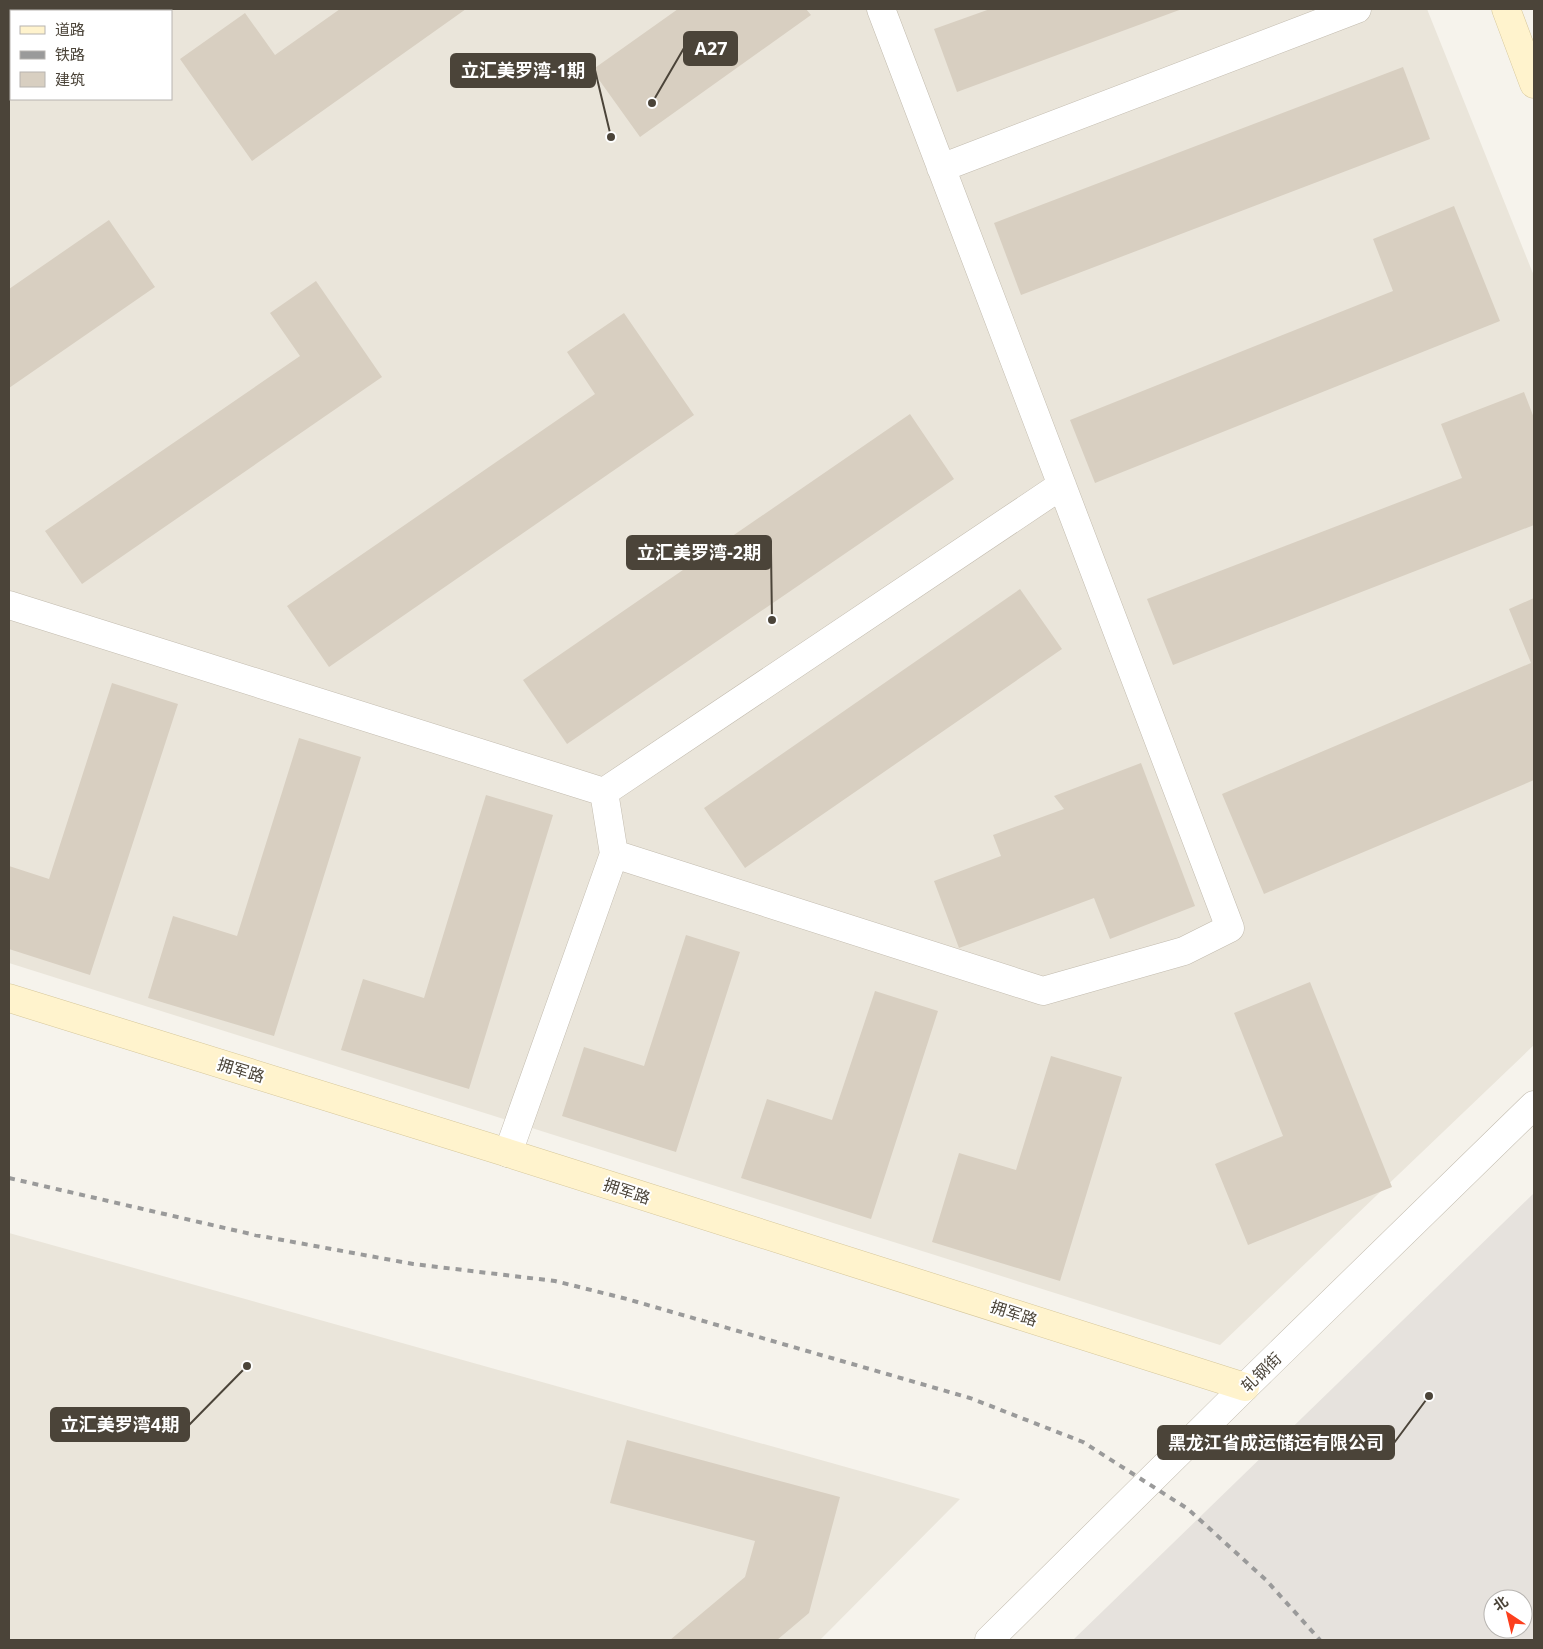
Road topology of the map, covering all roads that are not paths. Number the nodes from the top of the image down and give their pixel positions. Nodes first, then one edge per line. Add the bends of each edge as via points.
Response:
1 (881, 9) edge
2 (1357, 9) edge
3 (1506, 9) edge
4 (1534, 84) edge
5 (941, 168) junction
6 (1062, 485) junction
7 (9, 605) edge
8 (604, 792) junction
9 (614, 854) junction
10 (9, 998) edge
11 (1534, 1105) edge
12 (508, 1153) junction
13 (1245, 1387) junction
14 (989, 1640) edge

1 - 5 street
2 - 5 street
3 - 4 main road
5 - 6 street
6 - 8 street
6 - 9 street via 1230,928 1184,951 1043,990
7 - 8 street
8 - 9 street
9 - 12 street
10 - 12 main road, 拥军路
11 - 13 street, 轧钢街
12 - 13 main road, 拥军路
13 - 14 street, 轧钢街

